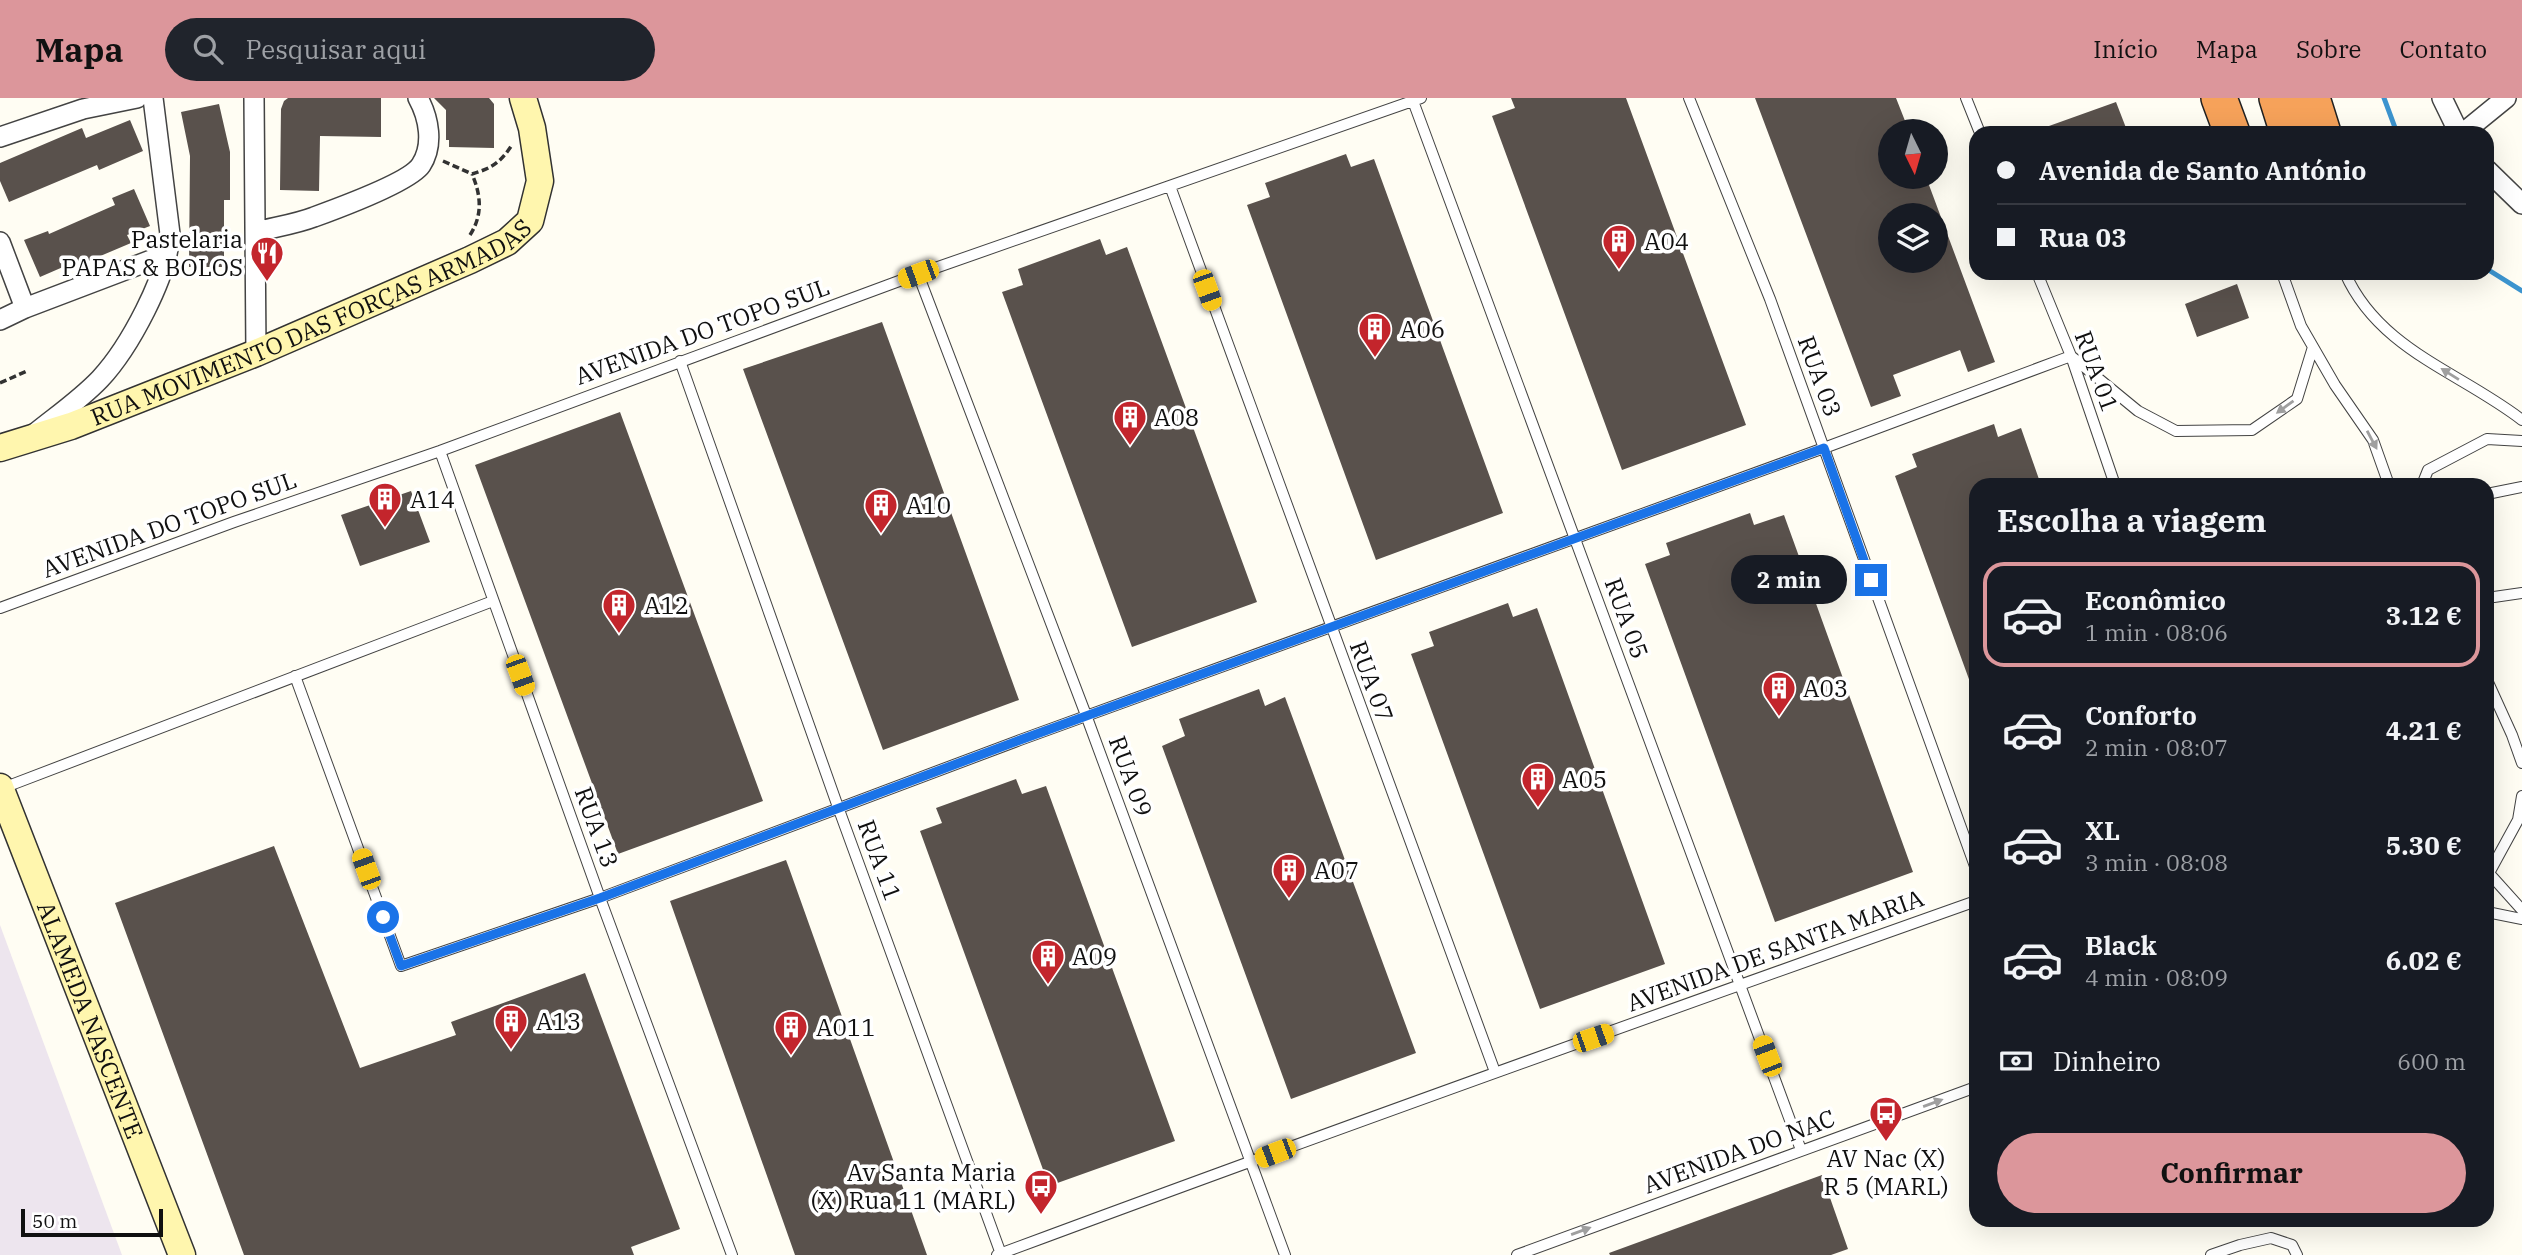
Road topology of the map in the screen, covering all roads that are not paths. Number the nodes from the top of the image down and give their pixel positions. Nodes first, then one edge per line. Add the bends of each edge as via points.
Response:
1 (137, 98) edge
2 (153, 98) edge
3 (254, 98) edge
4 (418, 98) edge
5 (523, 98) edge
6 (540, 98) edge
7 (1689, 98) edge
8 (1966, 98) edge
9 (2218, 98) edge
10 (2277, 98) edge
11 (2312, 98) edge
12 (2442, 98) edge
13 (2506, 98) edge
14 (1417, 99) edge
15 (1977, 126) edge
16 (2229, 126) edge
17 (2286, 126) edge
18 (2321, 126) edge
19 (2457, 126) edge
20 (2470, 126) edge
21 (532, 128) junction
22 (0, 136) edge
23 (2494, 177) edge
24 (1170, 186) junction
25 (2522, 204) edge
26 (256, 232) junction
27 (0, 242) edge
28 (167, 254) junction
29 (918, 274) junction
30 (2040, 280) edge
31 (2285, 280) edge
32 (2350, 280) edge
33 (25, 307) junction
34 (0, 320) edge
35 (2313, 347) junction
36 (256, 353) junction
37 (2071, 356) junction
38 (680, 361) junction
39 (2522, 420) edge
40 (27, 440) junction
41 (2522, 441) edge
42 (0, 448) edge
43 (1824, 448) junction
44 (440, 451) junction
45 (2113, 478) edge
46 (2387, 478) edge
47 (2425, 478) edge
48 (2522, 486) edge
49 (2494, 492) edge
50 (1575, 539) junction
51 (2522, 593) edge
52 (2494, 597) edge
53 (493, 601) junction
54 (0, 608) edge
55 (1330, 627) junction
56 (295, 676) junction
57 (2494, 695) edge
58 (1086, 715) junction
59 (2522, 763) edge
60 (0, 788) edge
61 (2522, 796) edge
62 (838, 807) junction
63 (2520, 822) edge
64 (1969, 850) edge
65 (2494, 863) edge
66 (2494, 879) edge
67 (600, 898) junction
68 (1969, 904) edge
69 (2522, 910) edge
70 (2494, 913) edge
71 (2522, 919) edge
72 (1740, 986) junction
73 (1495, 1072) junction
74 (1969, 1090) edge
75 (1801, 1150) junction
76 (1252, 1162) junction
77 (999, 1254) edge
78 (182, 1255) edge
79 (733, 1255) edge
80 (1285, 1255) edge
81 (1517, 1255) edge
82 (2211, 1255) edge
83 (2298, 1255) edge

1 - 22 street via 83,109
2 - 28 street via 170,234
3 - 26 street
4 - 26 street via 427,117 429,145 422,164 409,177 313,218
5 - 21 street, RUA MOVIMENTO DAS FORÇAS ARMADAS
6 - 21 street, RUA MOVIMENTO DAS FORÇAS ARMADAS
7 - 43 lane, RUA 03
8 - 15 lane
9 - 16 highway
10 - 17 highway
11 - 18 highway
12 - 19 street
13 - 20 street
14 - 24 lane, AVENIDA DO TOPO SUL
14 - 50 lane, RUA 05
21 - 36 street, RUA MOVIMENTO DAS FORÇAS ARMADAS via 540,181 530,220 507,242
23 - 25 street
24 - 29 lane, AVENIDA DO TOPO SUL
24 - 55 lane, RUA 07
26 - 36 street
27 - 33 street
28 - 33 street
28 - 40 street via 140,323 100,379
29 - 38 lane, AVENIDA DO TOPO SUL
29 - 58 lane, RUA 09
30 - 37 lane, RUA 01
31 - 35 lane
39 -> 32 lane via 2404,345 2375,321
33 - 34 street
35 -> 37 lane via 2297,399 2252,430 2176,431 2138,411
35 -> 46 lane via 2374,440
36 - 40 street, RUA MOVIMENTO DAS FORÇAS ARMADAS
37 - 43 lane
37 - 45 lane, RUA 01
38 - 44 lane, AVENIDA DO TOPO SUL
38 - 62 lane, RUA 11
40 - 42 street, RUA MOVIMENTO DAS FORÇAS ARMADAS
41 - 47 lane via 2487,439 2428,470
43 - 50 lane
43 - 64 lane, RUA 03
44 - 53 lane, RUA 13
44 - 54 lane, AVENIDA DO TOPO SUL
48 - 49 lane
50 - 55 lane
50 - 72 lane, RUA 05
51 - 52 lane
53 - 56 lane
53 - 67 lane, RUA 13
55 - 58 lane
55 - 73 lane, RUA 07
56 - 60 lane
56 - 67 lane via 401,966
57 - 59 lane
58 - 62 lane
58 - 76 lane, RUA 09
60 - 78 street, ALAMEDA NASCENTE
61 - 63 lane
62 - 67 lane
62 - 77 lane, RUA 11
63 - 65 lane
66 - 69 lane
67 - 79 lane, RUA 13
68 - 72 lane, AVENIDA DE SANTA MARIA
70 - 71 lane
72 - 73 lane, AVENIDA DE SANTA MARIA
72 - 75 lane, RUA 05
73 - 76 lane, AVENIDA DE SANTA MARIA
75 -> 74 lane, AVENIDA DO NAC
81 -> 75 lane, AVENIDA DO NAC
76 - 77 lane, AVENIDA DE SANTA MARIA
76 - 80 lane, RUA 09
82 - 83 lane via 2271,1238 2292,1245

